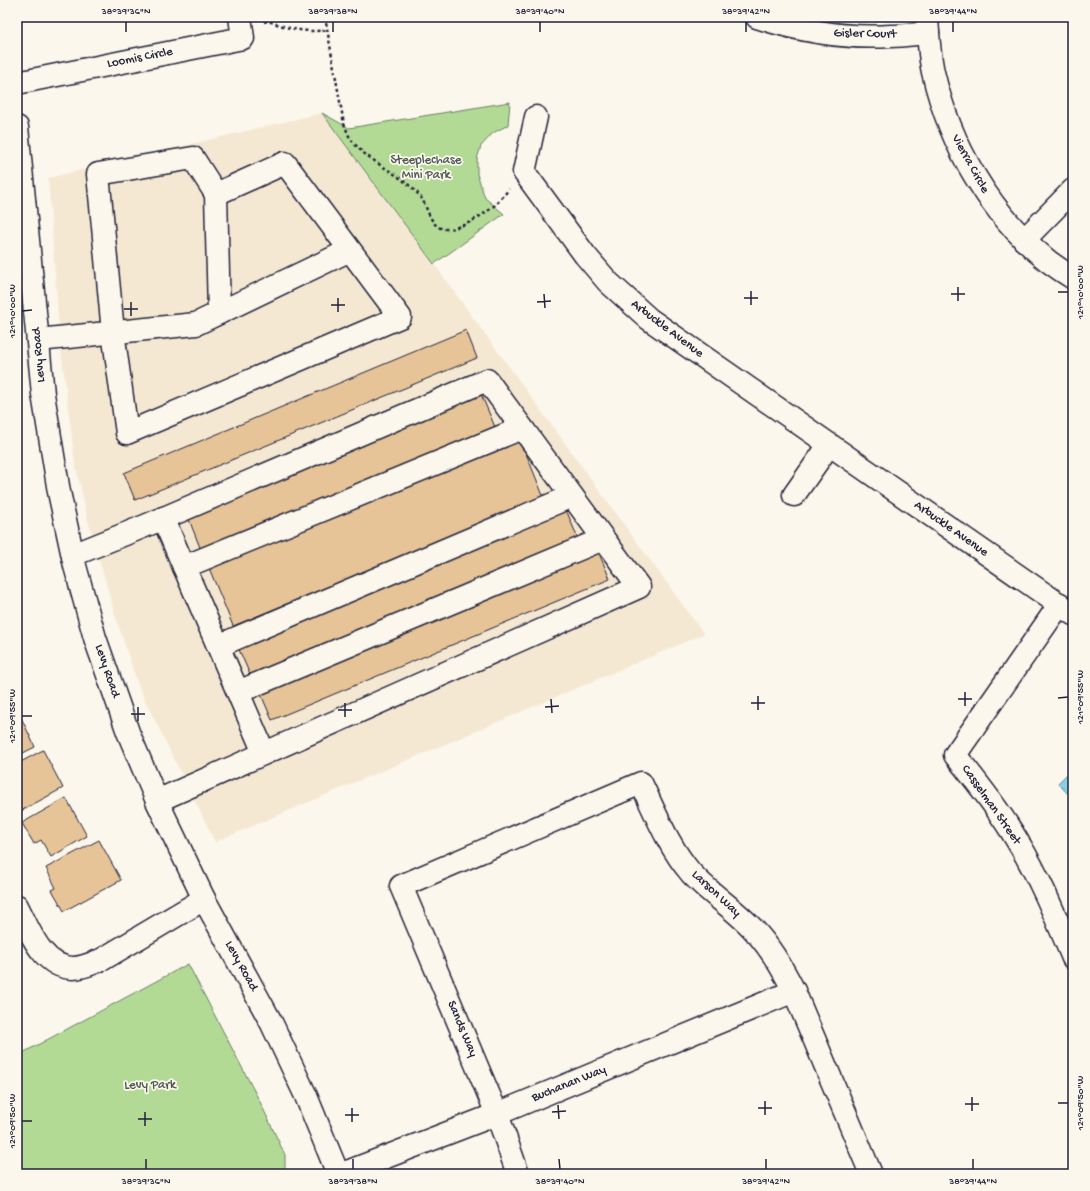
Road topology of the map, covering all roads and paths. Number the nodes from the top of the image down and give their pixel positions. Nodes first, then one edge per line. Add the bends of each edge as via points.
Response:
1 (325, 17) edge
2 (757, 17) edge
3 (241, 21) edge
4 (927, 25) edge
5 (328, 30) junction
6 (17, 83) edge
7 (536, 117) dead end
8 (17, 127) edge
9 (524, 172) junction
10 (1073, 190) edge
11 (216, 194) junction
12 (1024, 240) junction
13 (350, 250) junction
14 (1073, 278) edge
15 (219, 313) junction
16 (113, 332) junction
17 (38, 340) junction
18 (522, 428) junction
19 (829, 444) junction
20 (794, 495) dead end
21 (572, 496) junction
22 (163, 518) junction
23 (603, 539) junction
24 (73, 555) junction
25 (184, 567) junction
26 (1066, 609) edge
27 (218, 646) junction
28 (238, 692) junction
29 (264, 753) junction
30 (157, 801) junction
31 (401, 886) joint
32 (204, 899) junction
33 (17, 906) edge
34 (1073, 958) edge
35 (794, 991) junction
36 (497, 1114) junction
37 (338, 1174) edge
38 (342, 1174) edge
39 (518, 1174) edge
40 (871, 1174) edge

1 - 5 path
2 - 4 street, Gisler Court via 816,32 854,36 891,36
3 - 5 path via 268,21 298,31
3 - 6 street, Loomis Circle via 243,38
4 - 12 street, Vierra Circle via 932,70 953,135 986,195
5 - 9 path via 344,124 349,136 375,162 406,182 422,198 436,225 444,229 469,223 496,204
7 - 9 street
8 - 17 street, Levy Road
9 - 19 street, Arbuckle Avenue via 594,266 643,314
10 - 12 street
11 - 13 street via 285,163
11 - 15 street
11 - 16 street via 193,158 98,174
12 - 14 street, Vierra Circle
13 - 15 street
13 - 16 street via 400,317 127,433
15 - 16 street via 196,324
16 - 17 street
17 - 24 street, Levy Road via 43,394 59,492
18 - 21 street
18 - 22 street via 487,380
18 - 25 street
19 - 20 street
19 - 26 street, Arbuckle Avenue
21 - 23 street
21 - 27 street
22 - 24 street
22 - 25 street
23 - 28 street
23 - 29 street via 639,587
24 - 30 street, Levy Road via 95,638 128,732
25 - 27 street
26 - 34 street, Casselman Street via 955,755 982,788 1018,842 1048,899
27 - 28 street
28 - 29 street
29 - 30 street
30 - 32 street, Levy Road
31 - 35 street, Larson Way via 641,783 666,837 691,873 754,929 768,946
31 - 36 street, Sands Way
32 - 33 street via 103,959 73,968 54,963 45,956
32 - 37 street, Levy Road via 271,1022 306,1096
35 - 36 street, Buchanan Way
35 - 40 street, Larson Way
36 - 38 street, Buchanan Way
36 - 39 street, Sands Way

